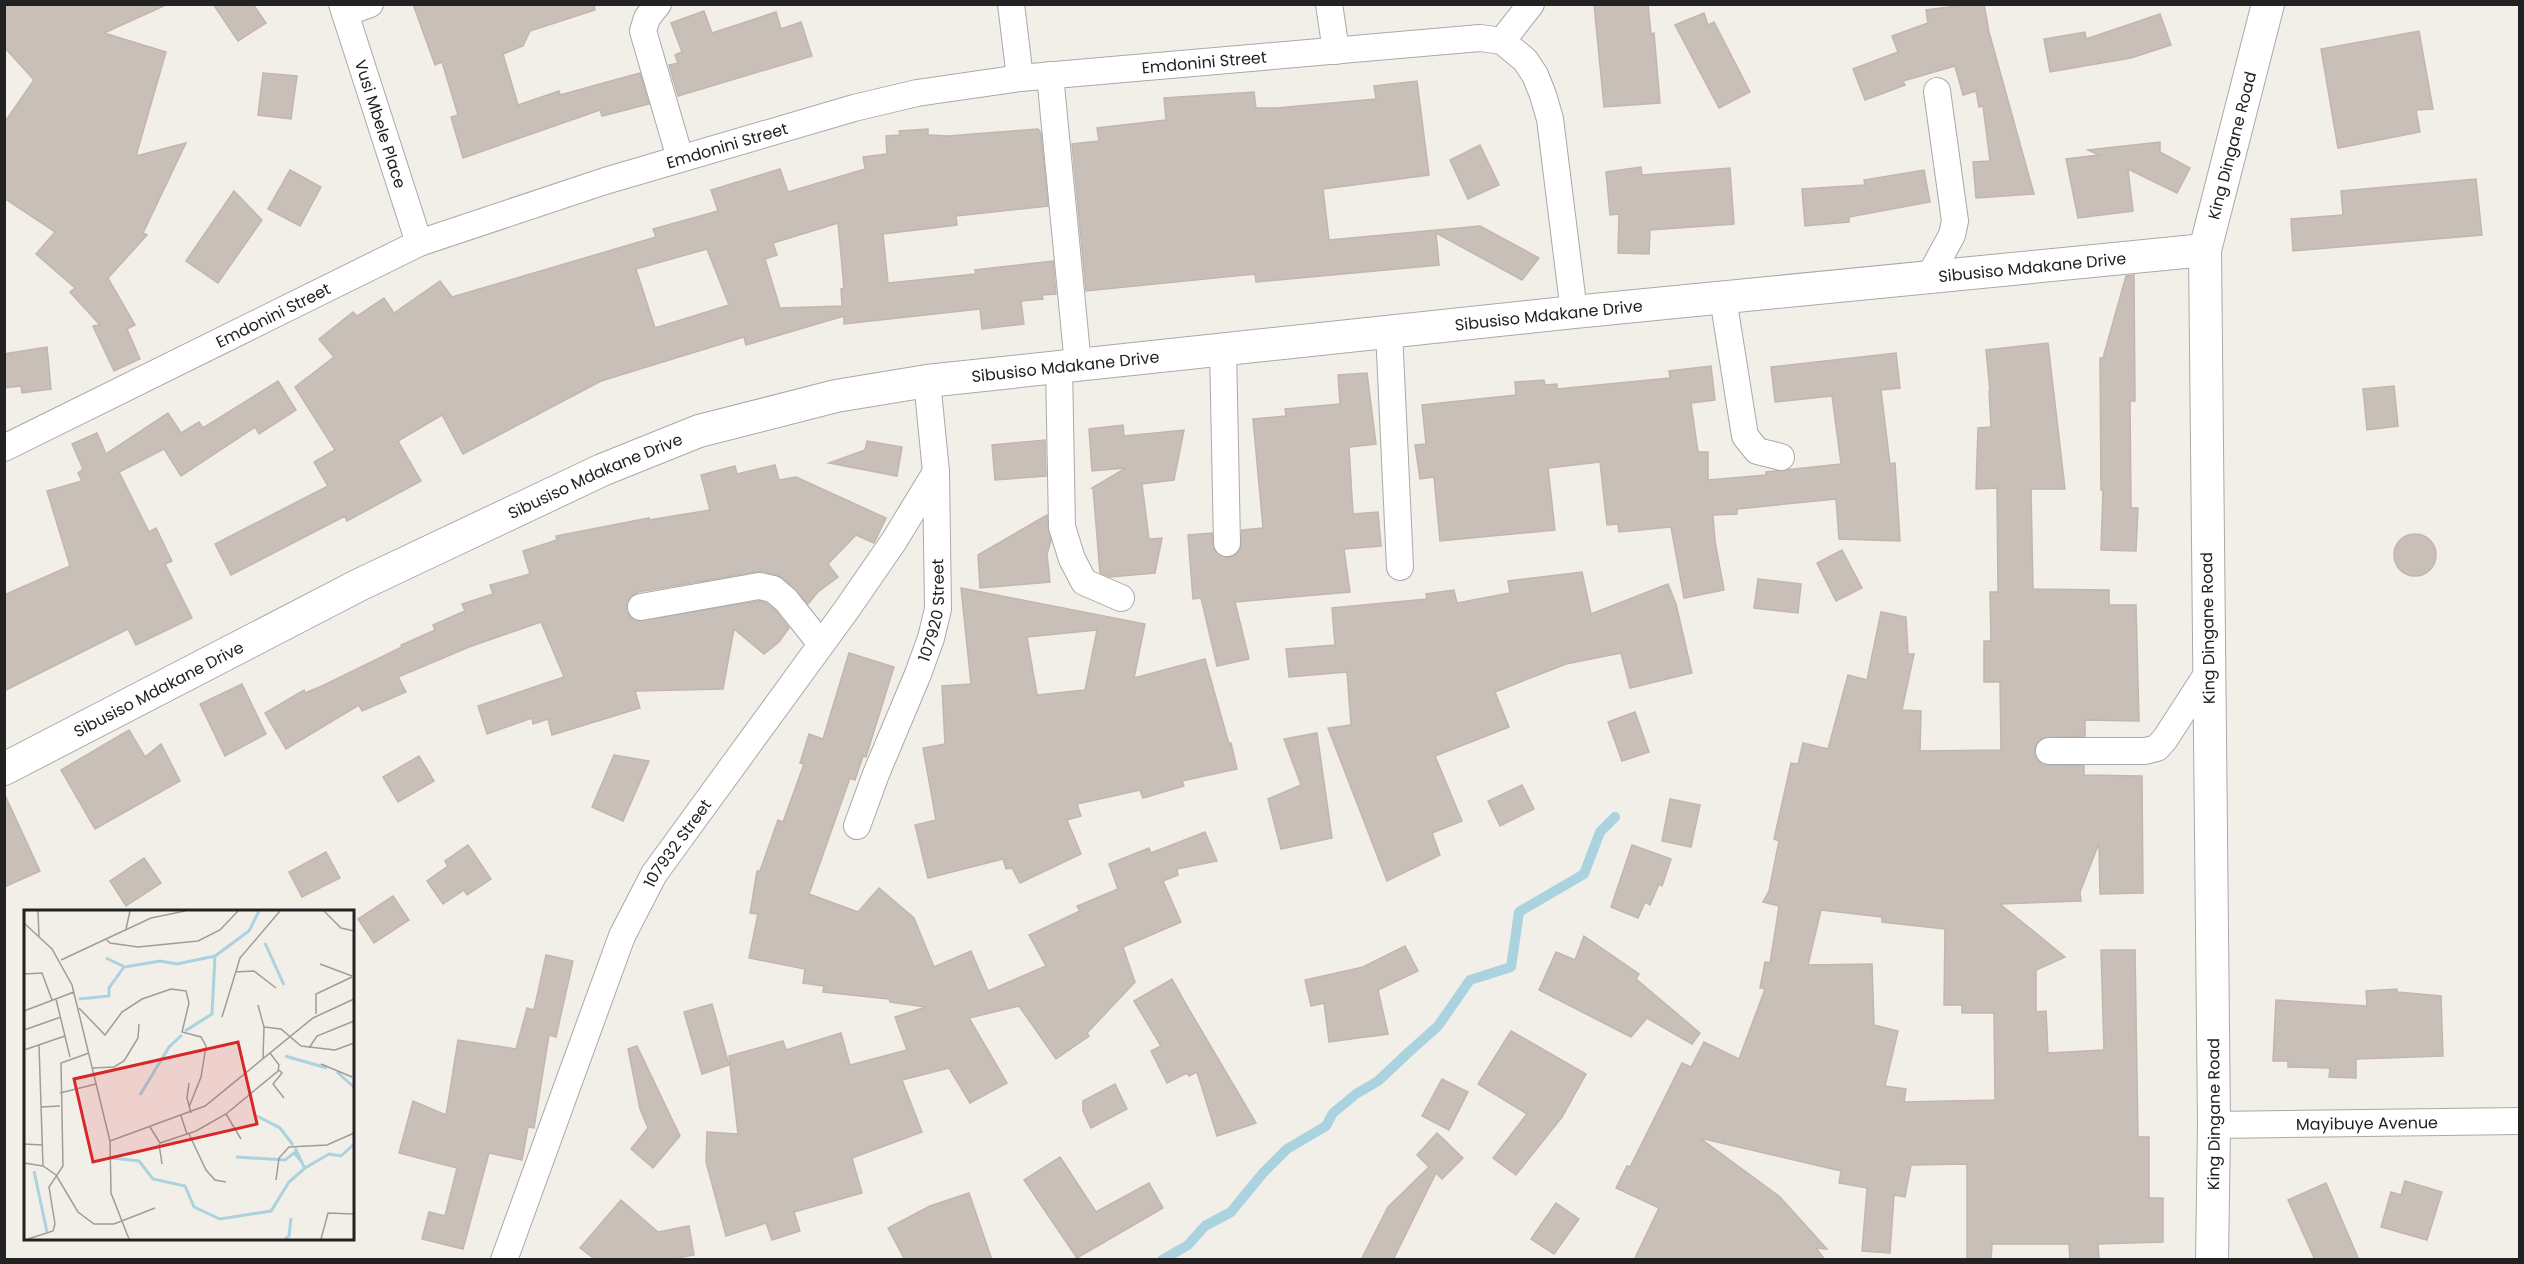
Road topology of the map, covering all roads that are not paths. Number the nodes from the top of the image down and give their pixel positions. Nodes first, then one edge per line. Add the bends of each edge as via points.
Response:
1 (370, 4) edge
2 (658, 4) edge
3 (1011, 4) edge
4 (1329, 4) edge
5 (1531, 4) edge
6 (2268, 4) edge
7 (343, 9) edge
8 (1502, 41) junction
9 (1336, 51) junction
10 (1050, 75) junction
11 (1020, 78) junction
12 (1937, 91) dead end
13 (680, 158) junction
14 (419, 243) junction
15 (2205, 250) junction
16 (1929, 277) junction
17 (1723, 298) junction
18 (1574, 312) junction
19 (1389, 332) junction
20 (1223, 349) junction
21 (1068, 366) junction
22 (927, 381) junction
23 (4, 447) edge
24 (1781, 457) dead end
25 (936, 472) junction
26 (1227, 543) dead end
27 (1400, 567) dead end
28 (1121, 598) dead end
29 (641, 607) dead end
30 (821, 644) junction
31 (2209, 671) junction
32 (2049, 751) dead end
33 (4, 769) edge
34 (857, 826) dead end
35 (2520, 1121) edge
36 (2214, 1125) junction
37 (504, 1260) edge
38 (2212, 1260) edge

1 - 7 street
2 - 13 street via 646,18 644,31
3 - 11 street
4 - 9 street
5 - 8 street
6 - 15 street, King Dingane Road
7 - 14 street, Vusi Mbele Place
8 - 9 street, Emdonini Street via 1480,38
8 - 18 street via 1525,60 1535,75 1550,119
9 - 10 street, Emdonini Street
10 - 11 street, Emdonini Street
10 - 21 street
11 - 13 street, Emdonini Street via 917,93
12 - 16 street via 1955,221 1952,235
13 - 14 street, Emdonini Street
14 - 23 street, Emdonini Street
15 - 16 street, Sibusiso Mdakane Drive
15 - 31 street, King Dingane Road
16 - 17 street, Sibusiso Mdakane Drive
17 - 18 street, Sibusiso Mdakane Drive
17 - 24 street via 1744,436 1757,451
18 - 19 street, Sibusiso Mdakane Drive
19 - 20 street, Sibusiso Mdakane Drive
19 - 27 street
20 - 21 street, Sibusiso Mdakane Drive
20 - 26 street
21 - 22 street, Sibusiso Mdakane Drive
21 - 28 street via 1062,527 1084,582
22 - 25 street, 107920 Street
22 - 33 street, Sibusiso Mdakane Drive via 836,396 699,431 602,470 359,585
25 - 30 street, 107932 Street via 894,541
25 - 34 street, 107920 Street via 938,609 918,674
29 - 30 street via 759,586 773,589 786,600
30 - 37 street, 107932 Street via 676,842 635,909
31 - 32 street via 2157,748
31 - 36 street, King Dingane Road
35 - 36 street, Mayibuye Avenue
36 - 38 street, King Dingane Road

